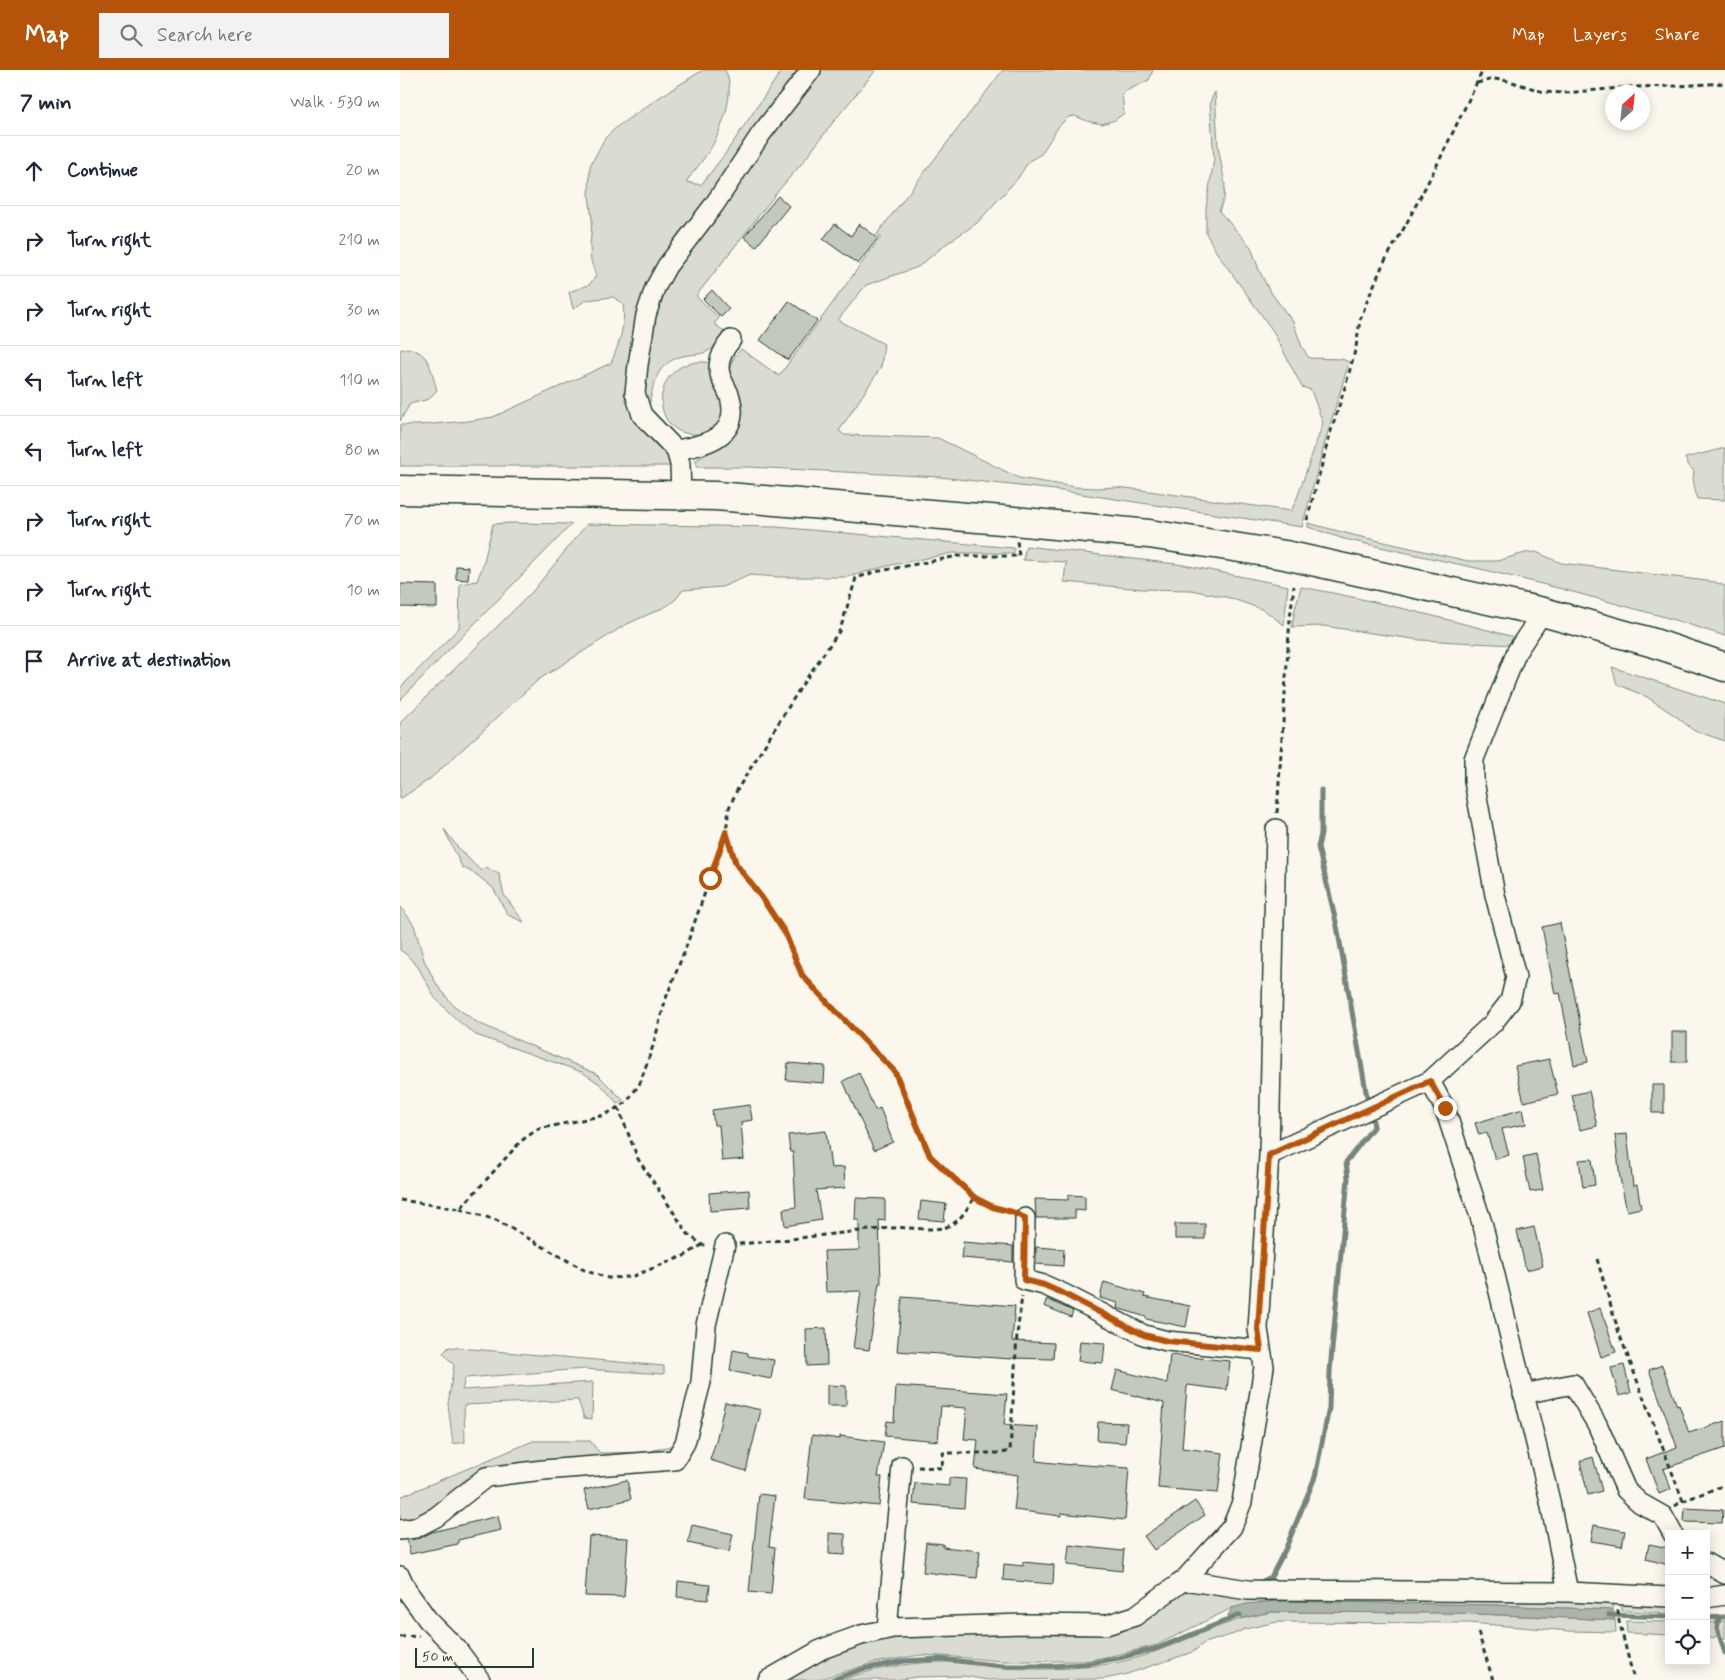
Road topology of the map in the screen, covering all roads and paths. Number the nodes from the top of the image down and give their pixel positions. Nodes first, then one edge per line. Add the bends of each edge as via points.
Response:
1 (811, 70) edge
2 (1483, 70) edge
3 (1476, 83) junction
4 (1725, 83) edge
5 (731, 340) dead end
6 (676, 450) junction
7 (400, 490) edge
8 (681, 494) junction
9 (1307, 520) dead end
10 (1014, 521) junction
11 (1294, 586) dead end
12 (1543, 612) junction
13 (1725, 667) edge
14 (1276, 829) joint
15 (726, 832) junction
16 (1430, 1081) junction
17 (618, 1107) junction
18 (1269, 1155) junction
19 (975, 1198) junction
20 (400, 1200) edge
21 (460, 1209) junction
22 (1025, 1218) joint
23 (725, 1244) junction
24 (702, 1245) junction
25 (1597, 1259) dead end
26 (1024, 1280) junction
27 (1261, 1350) junction
28 (1523, 1394) junction
29 (902, 1466) joint
30 (1725, 1484) edge
31 (1683, 1500) junction
32 (1663, 1516) junction
33 (400, 1530) edge
34 (1671, 1530) edge
35 (1710, 1565) edge
36 (1725, 1574) edge
37 (400, 1576) edge
38 (1184, 1580) junction
39 (1568, 1592) junction
40 (1617, 1594) junction
41 (1725, 1596) edge
42 (1665, 1597) edge
43 (1710, 1598) edge
44 (887, 1629) junction
45 (1478, 1632) dead end
46 (480, 1680) edge
47 (768, 1680) edge
48 (1492, 1680) edge
49 (1634, 1680) edge

1 - 6 street via 761,134 714,205 667,266 655,288 646,315 635,393 642,416
2 - 3 path
3 - 4 path via 1494,79 1544,92 1564,92
3 - 9 path via 1382,264 1368,298
5 - 6 street via 724,348 719,368 730,396 732,415 727,427 707,444
6 - 8 street
7 - 8 highway
8 - 10 highway
10 - 12 highway via 1149,534 1285,555
10 - 15 path via 1019,556 958,556 856,578 840,630 737,790 729,808
11 - 14 path
12 - 13 highway
12 - 16 street via 1517,651 1474,759 1474,781 1495,895 1516,977 1510,1001 1493,1024
14 - 18 street
15 - 17 path via 666,998 640,1083 627,1102
15 - 19 path via 736,864 785,933 802,975 895,1072 930,1156
16 - 18 street
16 - 28 street via 1445,1108 1483,1226
17 - 21 path via 605,1115 538,1129 521,1141
17 - 24 path via 638,1159 688,1234
18 - 27 street via 1258,1329
19 - 22 path
19 - 23 path via 958,1220 931,1230 896,1227
20 - 21 path
21 - 24 path via 496,1220 586,1271 608,1278 631,1277 686,1255
22 - 26 street
23 - 24 path
23 - 33 street via 706,1325 701,1382 685,1443 675,1460 486,1477 436,1517 415,1528
25 - 31 path via 1619,1333
26 - 27 street via 1064,1294 1144,1335 1167,1341
26 - 29 path via 1010,1451 943,1452 942,1468
27 - 38 street via 1264,1367 1242,1502 1232,1527
28 - 32 street via 1573,1384 1597,1424 1626,1490 1640,1503
28 - 39 street via 1549,1497
29 - 44 street
30 - 31 path
31 - 32 path
32 - 34 street
35 - 36 street
37 - 46 street via 428,1620 457,1649
38 - 39 street via 1248,1590
38 - 44 street via 1135,1616 1106,1625
39 - 40 street
40 - 42 street
40 - 49 path via 1619,1622
41 - 43 street
44 - 47 street via 822,1649
45 - 48 path

